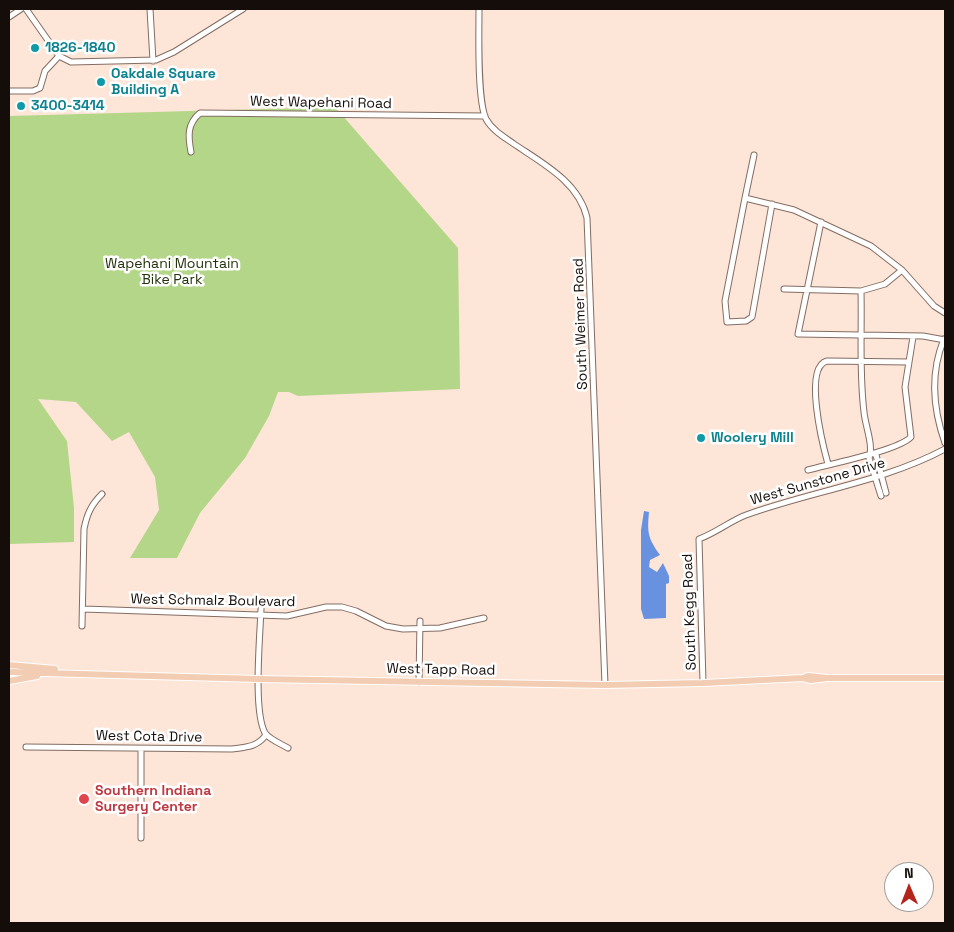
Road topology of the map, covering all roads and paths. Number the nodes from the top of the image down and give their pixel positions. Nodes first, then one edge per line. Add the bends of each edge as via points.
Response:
1 (21, 9) edge
2 (26, 9) edge
3 (150, 9) edge
4 (243, 9) edge
5 (479, 9) edge
6 (9, 17) edge
7 (59, 56) junction
8 (153, 61) junction
9 (9, 91) edge
10 (485, 116) junction
11 (191, 152) dead end
12 (754, 155) dead end
13 (745, 198) junction
14 (772, 204) junction
15 (821, 222) junction
16 (902, 270) junction
17 (784, 289) dead end
18 (806, 290) junction
19 (861, 291) junction
20 (945, 313) edge
21 (862, 336) junction
22 (913, 337) junction
23 (945, 339) edge
24 (862, 362) junction
25 (908, 362) junction
26 (945, 443) edge
27 (945, 449) edge
28 (871, 453) junction
29 (828, 464) junction
30 (808, 470) dead end
31 (878, 477) junction
32 (102, 494) dead end
33 (884, 494) dead end
34 (699, 539) joint
35 (261, 608) dead end
36 (84, 609) junction
37 (260, 615) junction
38 (484, 618) dead end
39 (420, 621) dead end
40 (82, 626) dead end
41 (420, 629) junction
42 (9, 665) edge
43 (9, 672) edge
44 (78, 673) junction
45 (945, 678) edge
46 (258, 680) junction
47 (9, 681) edge
48 (419, 682) junction
49 (703, 684) junction
50 (606, 685) junction
51 (266, 735) junction
52 (26, 747) dead end
53 (288, 748) dead end
54 (141, 749) junction
55 (142, 838) dead end

1 - 6 street
2 - 7 street
3 - 8 street
4 - 8 street via 174,52
5 - 10 street
7 - 8 street via 80,62
7 - 9 street via 46,70 40,88
10 - 11 street, West Wapehani Road via 205,112 193,119 188,132
10 - 50 street, South Weimer Road via 497,132 567,182 586,212
12 - 13 street
13 - 14 street
13 - 14 street via 725,301 726,322 752,317
14 - 15 street
15 - 16 street via 871,246
15 - 18 street
16 - 19 street via 885,284
16 - 20 street via 934,306
17 - 18 street
18 - 19 street
18 - 21 street via 798,334
19 - 21 street
21 - 22 street
21 - 24 street
22 - 23 street
22 - 25 street
23 - 26 street via 938,355 935,390
24 - 25 street
24 - 28 street via 862,401
24 - 29 street via 822,362 816,371 819,429
25 - 28 street via 905,400 910,436 906,441
27 - 31 street, West Sunstone Drive via 914,465
28 - 29 street
28 - 31 street via 869,458
29 - 30 street
31 - 33 street
31 - 34 street, West Sunstone Drive via 744,516
32 - 36 street via 92,504 85,522
34 - 49 street, South Kegg Road
35 - 37 street
36 - 37 street, West Schmalz Boulevard
36 - 40 street
37 - 41 street, West Schmalz Boulevard via 293,616 326,607 342,607 386,626
37 - 46 street
38 - 41 street, West Schmalz Boulevard
39 - 41 street
41 - 48 street
42 - 44 main road
43 - 44 main road, West Tapp Road
44 - 46 main road, West Tapp Road
44 - 47 main road, West Tapp Road
45 - 49 main road, West Tapp Road via 808,676
46 - 48 main road, West Tapp Road
46 - 51 street via 260,718
48 - 50 main road, West Tapp Road
49 - 50 main road, West Tapp Road
51 - 53 street
51 - 54 street, West Cota Drive via 260,743 239,748
52 - 54 street, West Cota Drive
54 - 55 street

